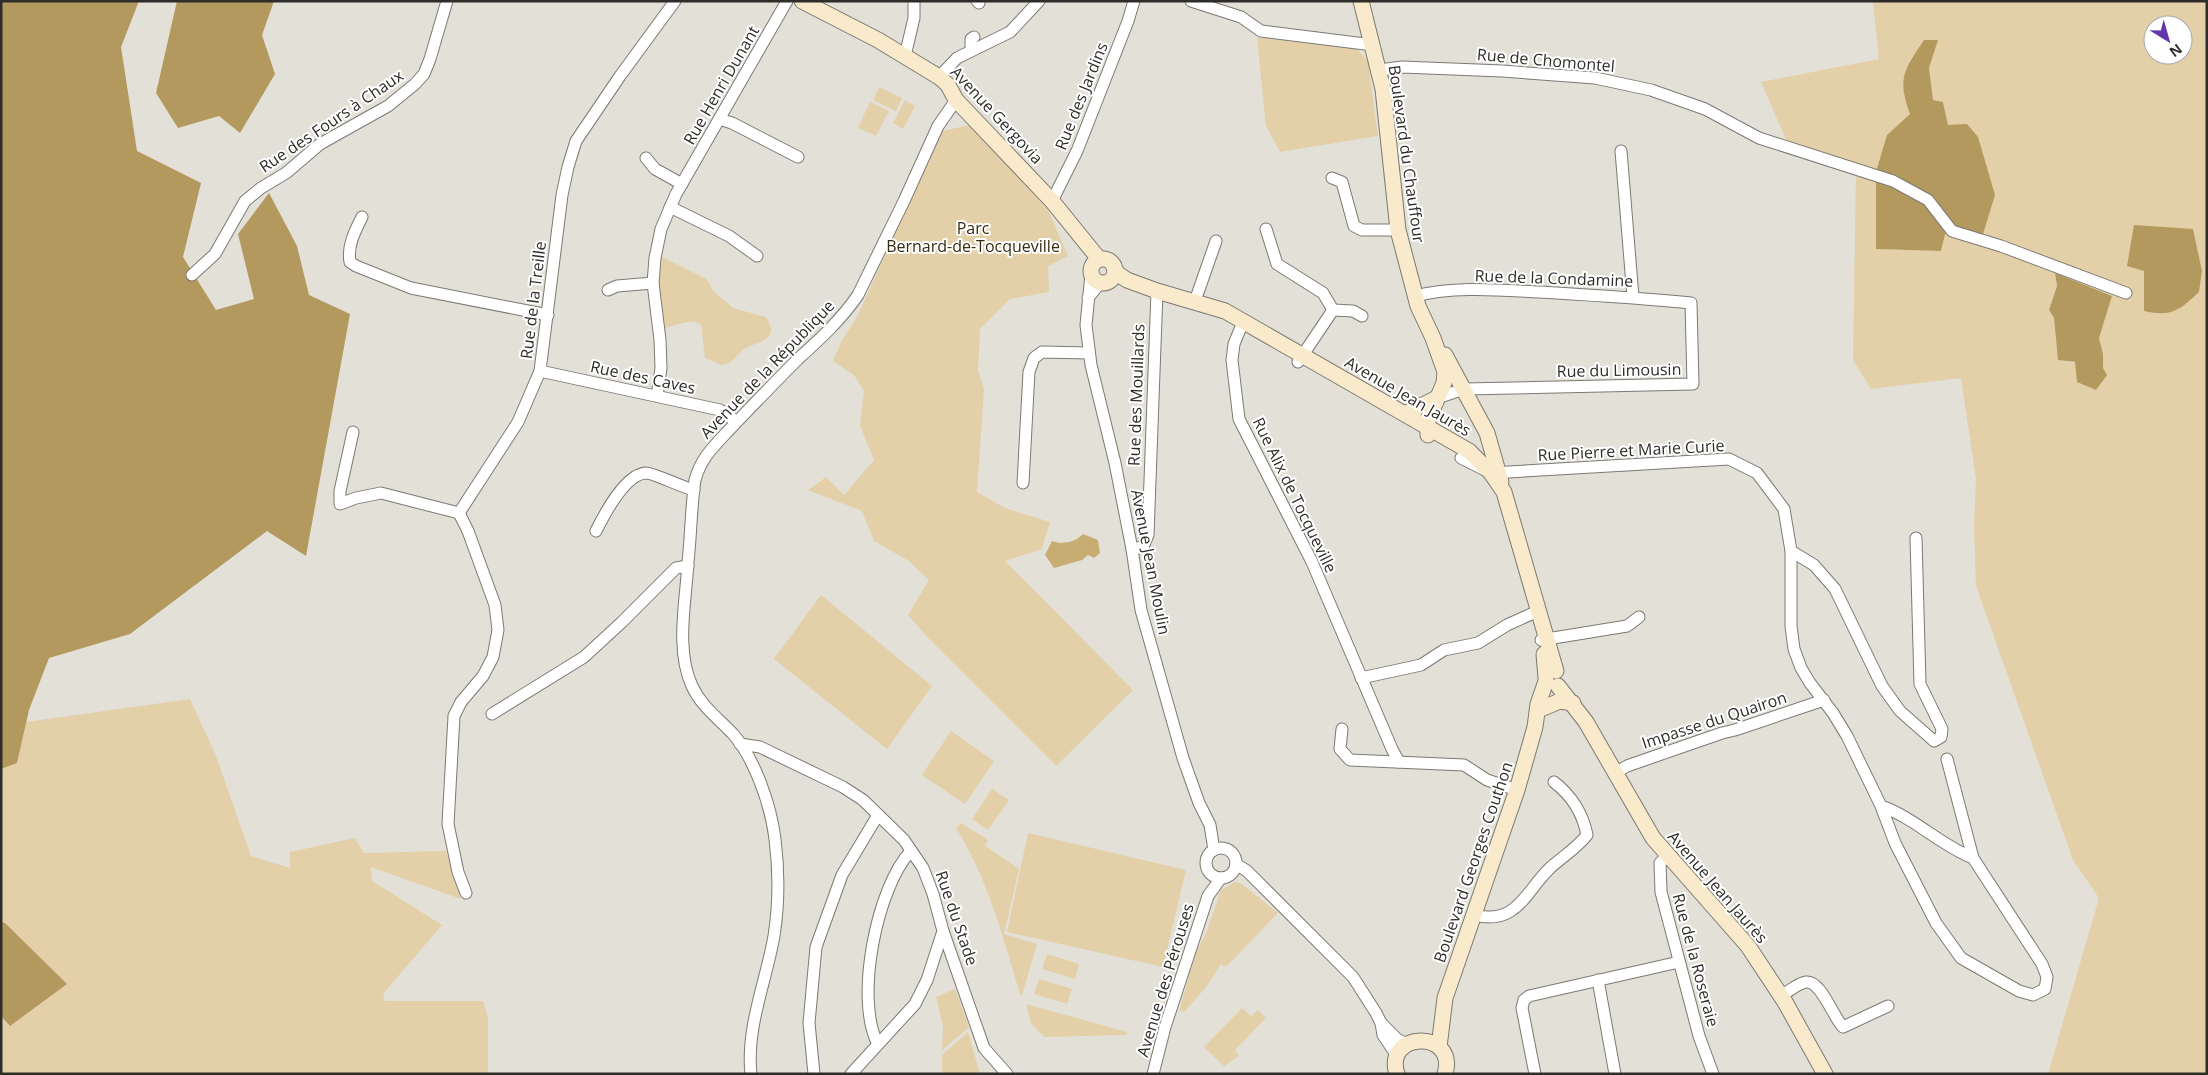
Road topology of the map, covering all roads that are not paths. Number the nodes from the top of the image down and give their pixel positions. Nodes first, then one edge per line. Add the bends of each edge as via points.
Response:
1 (447, 1) edge
2 (787, 1) edge
3 (802, 1) edge
4 (914, 1) edge
5 (1039, 1) edge
6 (1134, 1) edge
7 (1191, 1) edge
8 (1361, 1) edge
9 (673, 2) edge
10 (974, 38) dead end
11 (1373, 46) junction
12 (971, 51) junction
13 (905, 56) junction
14 (1379, 70) junction
15 (939, 77) junction
16 (956, 100) junction
17 (719, 120) junction
18 (1621, 151) dead end
19 (798, 157) dead end
20 (646, 158) dead end
21 (1332, 178) dead end
22 (682, 184) junction
23 (1055, 204) junction
24 (670, 207) junction
25 (362, 217) dead end
26 (1266, 229) dead end
27 (1398, 230) junction
28 (1216, 241) dead end
29 (757, 256) dead end
30 (1099, 260) joint
31 (192, 276) dead end
32 (1104, 276) junction
33 (653, 283) junction
34 (608, 290) dead end
35 (1156, 292) junction
36 (2126, 293) dead end
37 (1415, 296) junction
38 (1633, 297) junction
39 (1195, 301) junction
40 (1691, 303) joint
41 (1333, 310) junction
42 (548, 315) junction
43 (1362, 316) dead end
44 (1241, 324) junction
45 (1432, 338) junction
46 (1089, 353) junction
47 (1300, 358) junction
48 (540, 371) junction
49 (1464, 389) junction
50 (657, 396) junction
51 (1438, 398) junction
52 (1405, 414) junction
53 (734, 424) junction
54 (353, 432) dead end
55 (1428, 433) junction
56 (1487, 433) junction
57 (1465, 455) junction
58 (1492, 476) junction
59 (1024, 483) dead end
60 (694, 490) junction
61 (459, 513) junction
62 (596, 531) dead end
63 (1916, 538) dead end
64 (1132, 549) junction
65 (1791, 551) junction
66 (688, 566) junction
67 (1535, 612) junction
68 (1639, 617) dead end
69 (1544, 639) junction
70 (1360, 678) junction
71 (1553, 681) junction
72 (1824, 700) junction
73 (1572, 703) junction
74 (1543, 708) junction
75 (492, 714) dead end
76 (1586, 722) junction
77 (1535, 727) junction
78 (1342, 729) dead end
79 (740, 744) junction
80 (1947, 759) dead end
81 (1399, 762) junction
82 (1615, 773) junction
83 (1554, 782) dead end
84 (1517, 790) junction
85 (1881, 806) junction
86 (878, 815) junction
87 (1210, 825) junction
88 (1214, 850) junction
89 (1228, 850) junction
90 (911, 851) junction
91 (1667, 856) junction
92 (1973, 858) junction
93 (1236, 864) junction
94 (1209, 872) junction
95 (1226, 877) junction
96 (1258, 883) junction
97 (466, 893) dead end
98 (1208, 896) junction
99 (1474, 915) junction
100 (943, 931) junction
101 (1679, 962) junction
102 (1598, 980) junction
103 (1783, 999) junction
104 (1888, 1006) dead end
105 (1443, 1008) junction
106 (1381, 1023) junction
107 (1424, 1040) junction
108 (878, 1044) junction
109 (1408, 1044) junction
110 (1439, 1047) junction
111 (1397, 1056) junction
112 (751, 1074) edge
113 (814, 1074) edge
114 (851, 1074) edge
115 (1007, 1074) edge
116 (1153, 1074) edge
117 (1397, 1074) edge
118 (1445, 1074) edge
119 (1534, 1074) edge
120 (1615, 1074) edge
121 (1712, 1074) edge
122 (1825, 1074) edge

1 - 31 street, Rue des Fours à Chaux via 430,59 424,74 415,84 388,106 320,144 286,173 244,201 215,254
2 - 17 street, Rue Henri Dunant
3 - 13 main road, Avenue Gergovia
4 - 13 street via 914,18
5 - 12 street via 1010,32
6 - 23 street, Rue des Jardins
7 - 11 street via 1241,17 1261,31
8 - 11 main road, Boulevard du Chauffour
9 - 42 street, Rue de la Treille via 576,141 562,195
10 - 12 street
11 - 14 main road, Boulevard du Chauffour
12 - 15 street via 957,58
13 - 15 main road, Avenue Gergovia
14 - 27 main road, Boulevard du Chauffour
14 - 36 street, Rue de Chomontel via 1402,67 1595,78 1651,90 1705,109 1759,138 1893,181 1928,200 1952,231
15 - 16 main road, Avenue Gergovia
16 - 23 main road, Avenue Gergovia
16 - 53 street, Avenue de la République via 938,126 850,308
17 - 19 street via 732,123
17 - 22 street, Rue Henri Dunant
18 - 38 street
20 - 22 street via 655,168
21 - 27 street via 1342,182 1346,189 1354,226 1362,230
22 - 24 street, Rue Henri Dunant
23 - 30 main road, Avenue Gergovia
24 - 29 street via 729,236
24 - 33 street, Rue Henri Dunant via 656,246
25 - 42 street via 352,238 349,256 350,262 356,266 411,288
26 - 41 street via 1277,264 1323,293
27 - 37 main road, Boulevard du Chauffour
28 - 39 street
30 - 32 main road, Avenue Jean Jaurès via 1108,260
32 - 35 main road, Avenue Jean Jaurès
32 - 46 street, Avenue Jean Moulin via 1087,300
33 - 34 street via 617,286
33 - 50 street, Rue Henri Dunant via 661,368
35 - 39 main road, Avenue Jean Jaurès
35 - 44 main road, Avenue Jean Jaurès
35 - 64 street, Rue des Mouillards via 1148,535 1143,547
37 - 38 street, Rue de la Condamine via 1436,291 1486,290
37 - 45 main road, Boulevard du Chauffour
38 - 40 street, Rue de la Condamine
39 - 44 main road, Avenue Jean Jaurès via 1224,311
40 - 49 street, Rue du Limousin via 1693,384
41 - 43 street via 1354,311
41 - 47 street
42 - 48 street, Rue de la Treille
44 - 47 main road, Avenue Jean Jaurès
44 - 70 street, Rue Alix de Tocqueville via 1232,360 1238,419 1312,562
45 - 49 main road
45 - 51 main road via 1445,372
46 - 59 street via 1042,352 1034,358 1029,372
46 - 64 street, Avenue Jean Moulin
47 - 52 main road, Avenue Jean Jaurès
47 - 55 main road, Avenue Jean Jaurès
48 - 50 street, Rue des Caves
48 - 61 street, Rue de la Treille via 518,422
49 - 51 street
49 - 56 main road
50 - 53 street, Rue des Caves via 720,410 732,417
51 - 52 main road
51 - 55 main road
52 - 55 main road, Avenue Jean Jaurès
53 - 60 street, Avenue de la République via 705,456
54 - 61 street via 340,504 381,493
55 - 57 main road
56 - 57 main road
56 - 58 main road
57 - 58 main road, Avenue Jean Jaurès
58 - 65 street, Rue Pierre et Marie Curie via 1729,459 1756,473 1784,509
58 - 67 main road, Avenue Jean Jaurès
58 - 67 main road, Avenue Jean Jaurès via 1504,492
60 - 62 street via 652,474 640,474 613,500
60 - 66 street, Avenue de la République
61 - 97 street via 495,605 498,630 493,657 454,716 448,824
63 - 65 street via 1920,684 1942,729 1941,738 1934,741 1900,711 1882,686 1835,590 1814,565
64 - 87 street, Avenue Jean Moulin via 1141,610 1162,685 1183,758
65 - 72 street, Rue Pierre et Marie Curie via 1794,649 1801,668
66 - 75 street via 676,568 584,656
66 - 79 street, Avenue de la République via 683,635 691,684 706,708
67 - 69 main road, Avenue Jean Jaurès
67 - 70 street via 1478,643 1444,650 1421,665
68 - 69 street via 1627,626
69 - 71 main road, Avenue Jean Jaurès
70 - 81 street, Rue Alix de Tocqueville
71 - 73 main road, Avenue Jean Jaurès
71 - 74 main road, Boulevard Georges Couthon
71 - 76 main road, Avenue Jean Jaurès via 1577,700
71 - 77 main road, Boulevard Georges Couthon via 1538,704
72 - 82 street, Impasse du Quairon via 1627,766
72 - 85 street, Rue Pierre et Marie Curie via 1847,736
73 - 74 main road via 1560,701
73 - 76 main road, Avenue Jean Jaurès
74 - 77 main road, Boulevard Georges Couthon
76 - 82 main road, Avenue Jean Jaurès
77 - 84 main road, Boulevard Georges Couthon
78 - 81 street via 1340,749 1350,760
79 - 86 street, Rue du Stade via 760,747 843,787
79 - 112 street, Avenue de la République via 767,804 778,864 774,937 755,1019
80 - 92 street
81 - 84 street via 1464,765 1487,780
82 - 91 main road, Avenue Jean Jaurès
83 - 99 street via 1568,793 1588,835 1548,870 1519,906 1506,914 1488,918
84 - 99 main road, Boulevard Georges Couthon
85 - 92 street via 1900,813 1955,851
85 - 92 street, Rue Pierre et Marie Curie via 1919,891 1936,923 1961,958 2019,991 2032,996 2039,993 2045,989 2047,977 2042,964
86 - 90 street, Rue du Stade
86 - 113 street via 842,876 816,947 809,1023
87 - 88 street, Avenue Jean Moulin
87 - 89 street, Avenue Jean Moulin
88 - 89 street
88 - 94 street via 1206,862
89 - 93 street via 1236,858
90 - 100 street, Rue du Stade via 923,868
90 - 108 street via 903,859 890,887 872,947 868,1000 870,1021
91 - 101 street, Rue de la Roseraie via 1660,863 1661,892
91 - 103 main road, Avenue Jean Jaurès via 1748,946
93 - 95 street
93 - 96 street
94 - 95 street
94 - 98 street, Avenue des Pérouses
95 - 96 street
95 - 98 street, Avenue des Pérouses
96 - 106 street via 1345,967
98 - 116 street, Avenue des Pérouses
99 - 105 main road, Boulevard Georges Couthon
100 - 108 street via 927,980 915,1004
100 - 115 street, Rue du Stade via 984,1048
101 - 102 street
101 - 121 street, Rue de la Roseraie via 1698,1036
102 - 119 street via 1529,996 1524,1000 1522,1008
102 - 120 street
103 - 104 street via 1813,984 1843,1027
103 - 122 main road, Avenue Jean Jaurès
105 - 107 main road, Boulevard Georges Couthon
105 - 110 main road, Boulevard Georges Couthon
106 - 109 street via 1397,1039
106 - 111 street via 1383,1035
107 - 109 main road
107 - 110 main road
108 - 114 street
109 - 111 main road
110 - 118 main road via 1446,1062
111 - 117 main road

